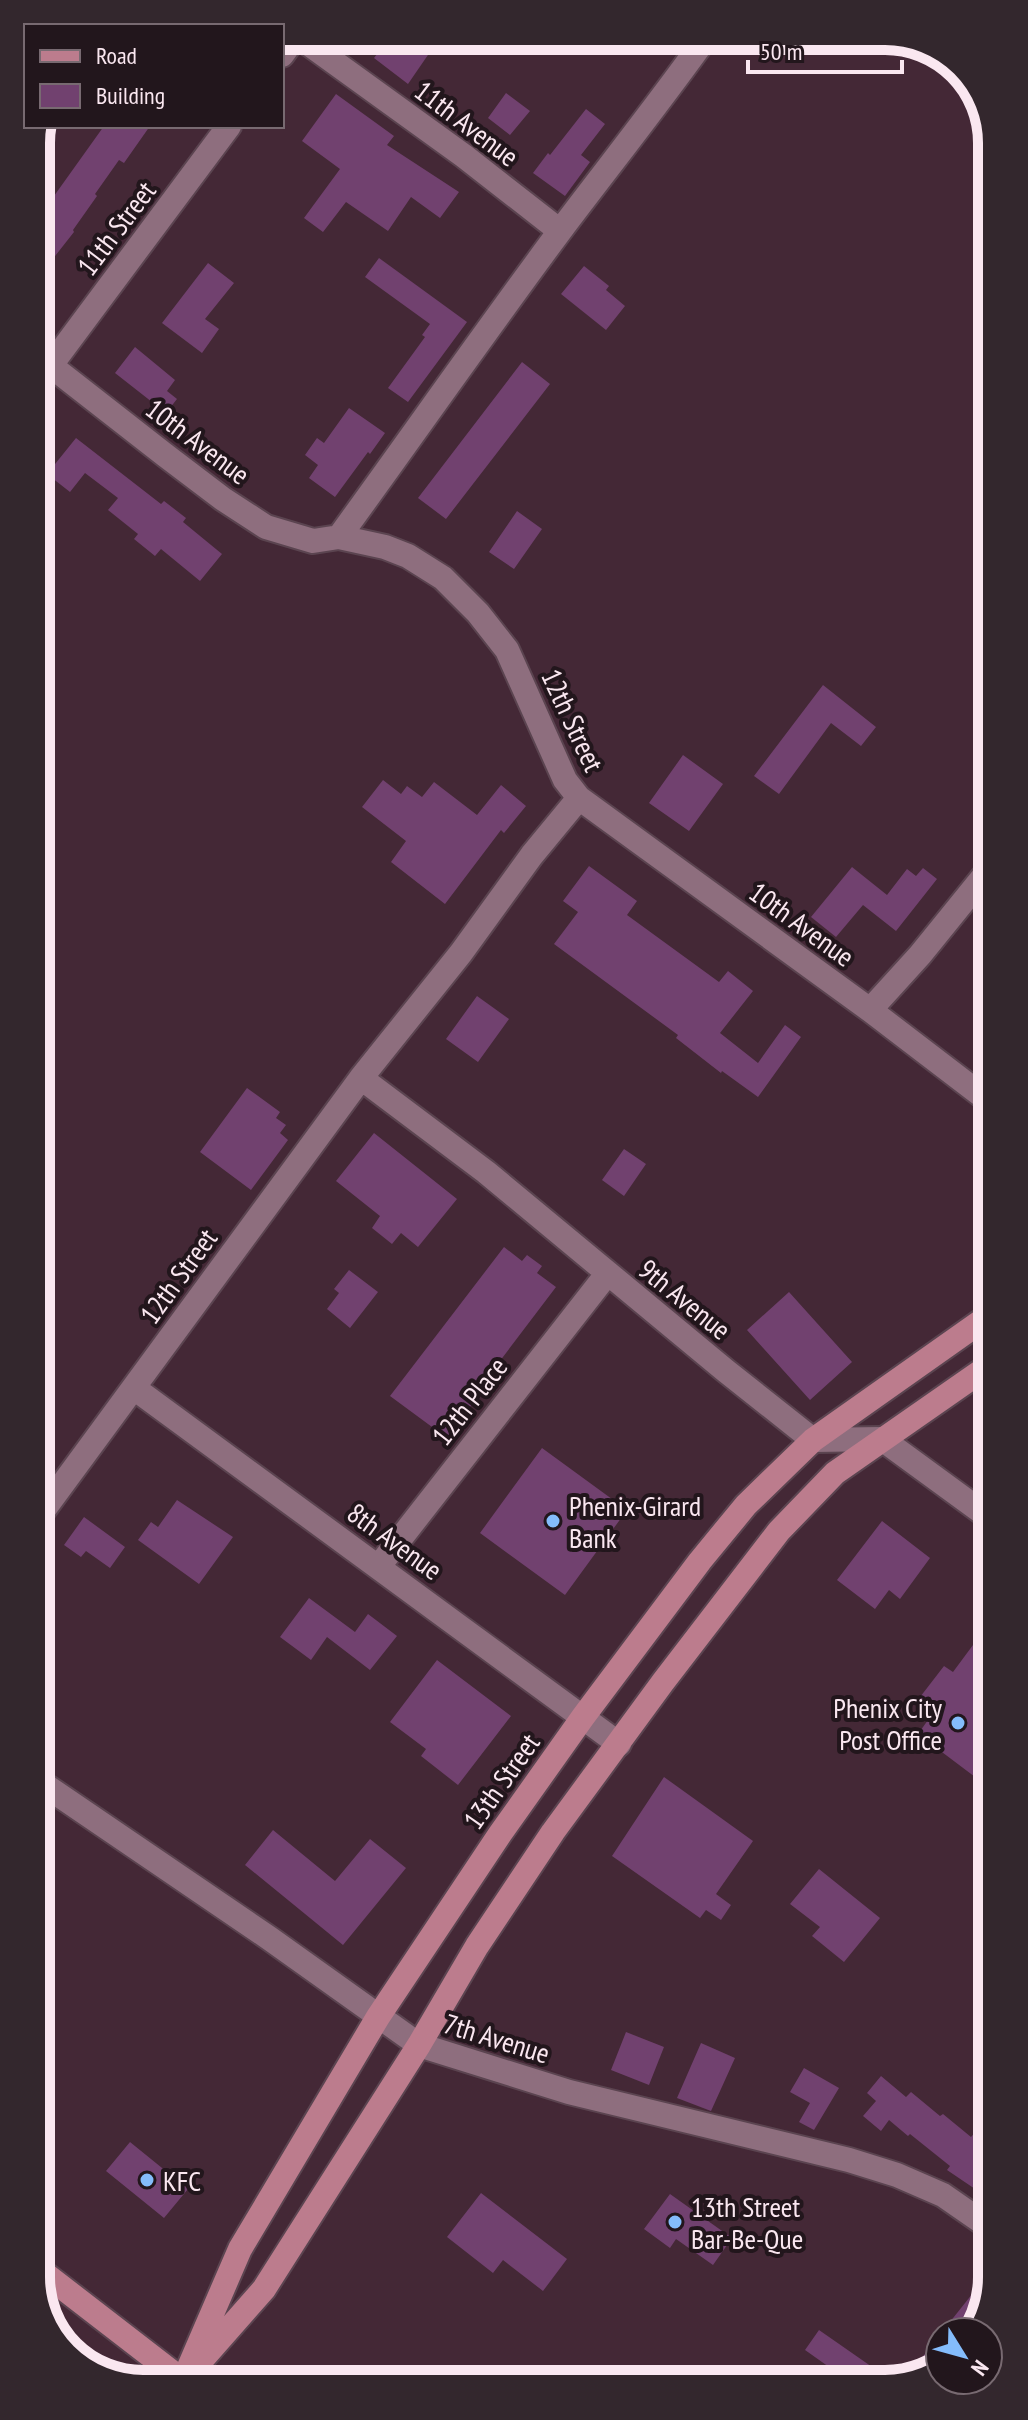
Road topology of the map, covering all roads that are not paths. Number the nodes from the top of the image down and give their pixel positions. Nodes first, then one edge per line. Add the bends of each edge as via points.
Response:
1 (316, 50) edge
2 (697, 50) edge
3 (227, 128) edge
4 (560, 231) junction
5 (50, 352) edge
6 (50, 365) edge
7 (339, 537) junction
8 (579, 798) junction
9 (978, 883) edge
10 (870, 1010) junction
11 (361, 1078) junction
12 (978, 1093) edge
13 (607, 1274) junction
14 (978, 1323) edge
15 (978, 1373) edge
16 (134, 1388) junction
17 (882, 1439) junction
18 (813, 1440) junction
19 (50, 1501) edge
20 (978, 1509) edge
21 (379, 1566) junction
22 (583, 1717) junction
23 (619, 1744) junction
24 (50, 1789) edge
25 (378, 2017) junction
26 (419, 2045) junction
27 (978, 2219) edge
28 (50, 2278) edge
29 (167, 2370) edge
30 (189, 2370) edge
31 (195, 2370) edge

1 - 4 street, 11th Avenue
2 - 4 street
3 - 5 street, 11th Street
4 - 7 street
6 - 7 street, 10th Avenue via 266,527 313,541
7 - 8 street, 12th Street via 408,556 443,578 478,613 507,650 565,780
8 - 10 street, 10th Avenue
8 - 11 street, 12th Street
9 - 10 street
10 - 12 street, 10th Avenue
11 - 13 street, 9th Avenue via 486,1172
11 - 16 street, 12th Street
13 - 18 street, 9th Avenue
13 - 21 street, 12th Place
14 - 18 main road, 13th Street
15 - 17 main road
16 - 19 street, 12th Street
16 - 21 street, 8th Avenue
17 - 18 street
17 - 20 street
17 - 23 main road via 835,1473 779,1531
18 - 22 main road, 13th Street via 746,1505
21 - 22 street, 8th Avenue
22 - 23 street, 8th Avenue
22 - 25 main road, 13th Street
23 - 26 main road via 477,1946
24 - 25 street, 7th Avenue
25 - 26 street, 7th Avenue
25 - 30 main road, 13th Street via 240,2249
26 - 27 street, 7th Avenue via 569,2092 849,2160 943,2195
26 - 31 main road via 264,2289
28 - 29 main road

